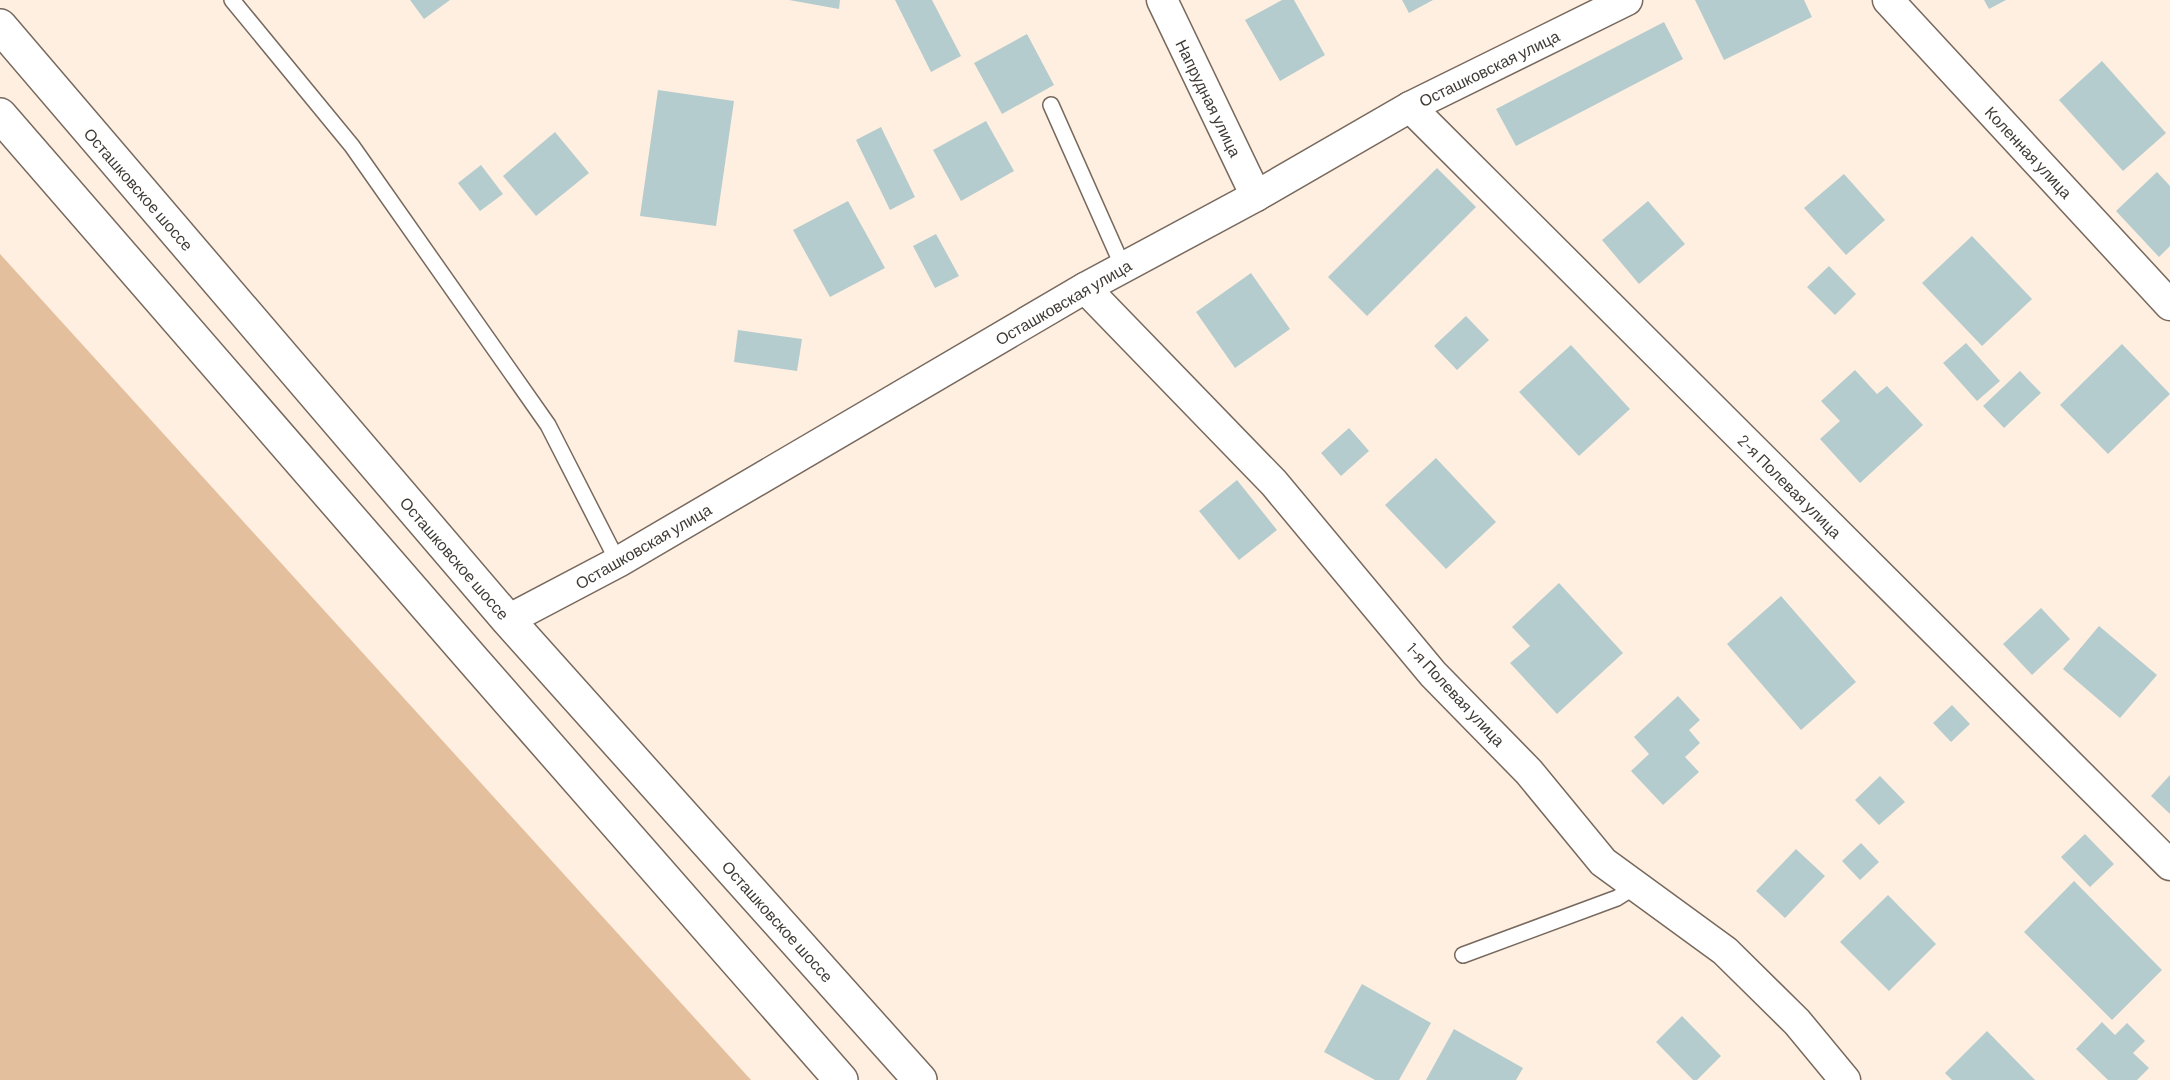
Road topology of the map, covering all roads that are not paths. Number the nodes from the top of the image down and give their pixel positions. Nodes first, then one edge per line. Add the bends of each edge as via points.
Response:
1 (232, 0) edge
2 (1162, 0) edge
3 (1628, 0) edge
4 (1888, 0) edge
5 (0, 26) edge
6 (1051, 105) dead end
7 (1410, 107) junction
8 (0, 114) edge
9 (1256, 196) junction
10 (1123, 267) junction
11 (1085, 288) junction
12 (2170, 305) edge
13 (618, 562) junction
14 (508, 620) junction
15 (2170, 865) edge
16 (1636, 886) junction
17 (1463, 955) dead end
18 (841, 1080) edge
19 (920, 1080) edge
20 (1845, 1080) edge

1 - 13 lane via 352,146 548,425
2 - 9 street, Напрудная улица
3 - 7 street, Осташковская улица
4 - 12 street, Коленная улица
5 - 14 main road, Осташковское шоссе
6 - 10 lane
7 - 9 street, Осташковская улица
7 - 15 street, 2-я Полевая улица
8 - 18 main road
9 - 10 street, Осташковская улица
10 - 11 street, Осташковская улица
11 - 13 street, Осташковская улица
11 - 16 street, 1-я Полевая улица via 1274,483 1433,674 1529,772 1603,862
13 - 14 street, Осташковская улица
14 - 19 main road, Осташковское шоссе
16 - 17 lane via 1617,898
16 - 20 street, 1-я Полевая улица via 1725,951 1797,1022

